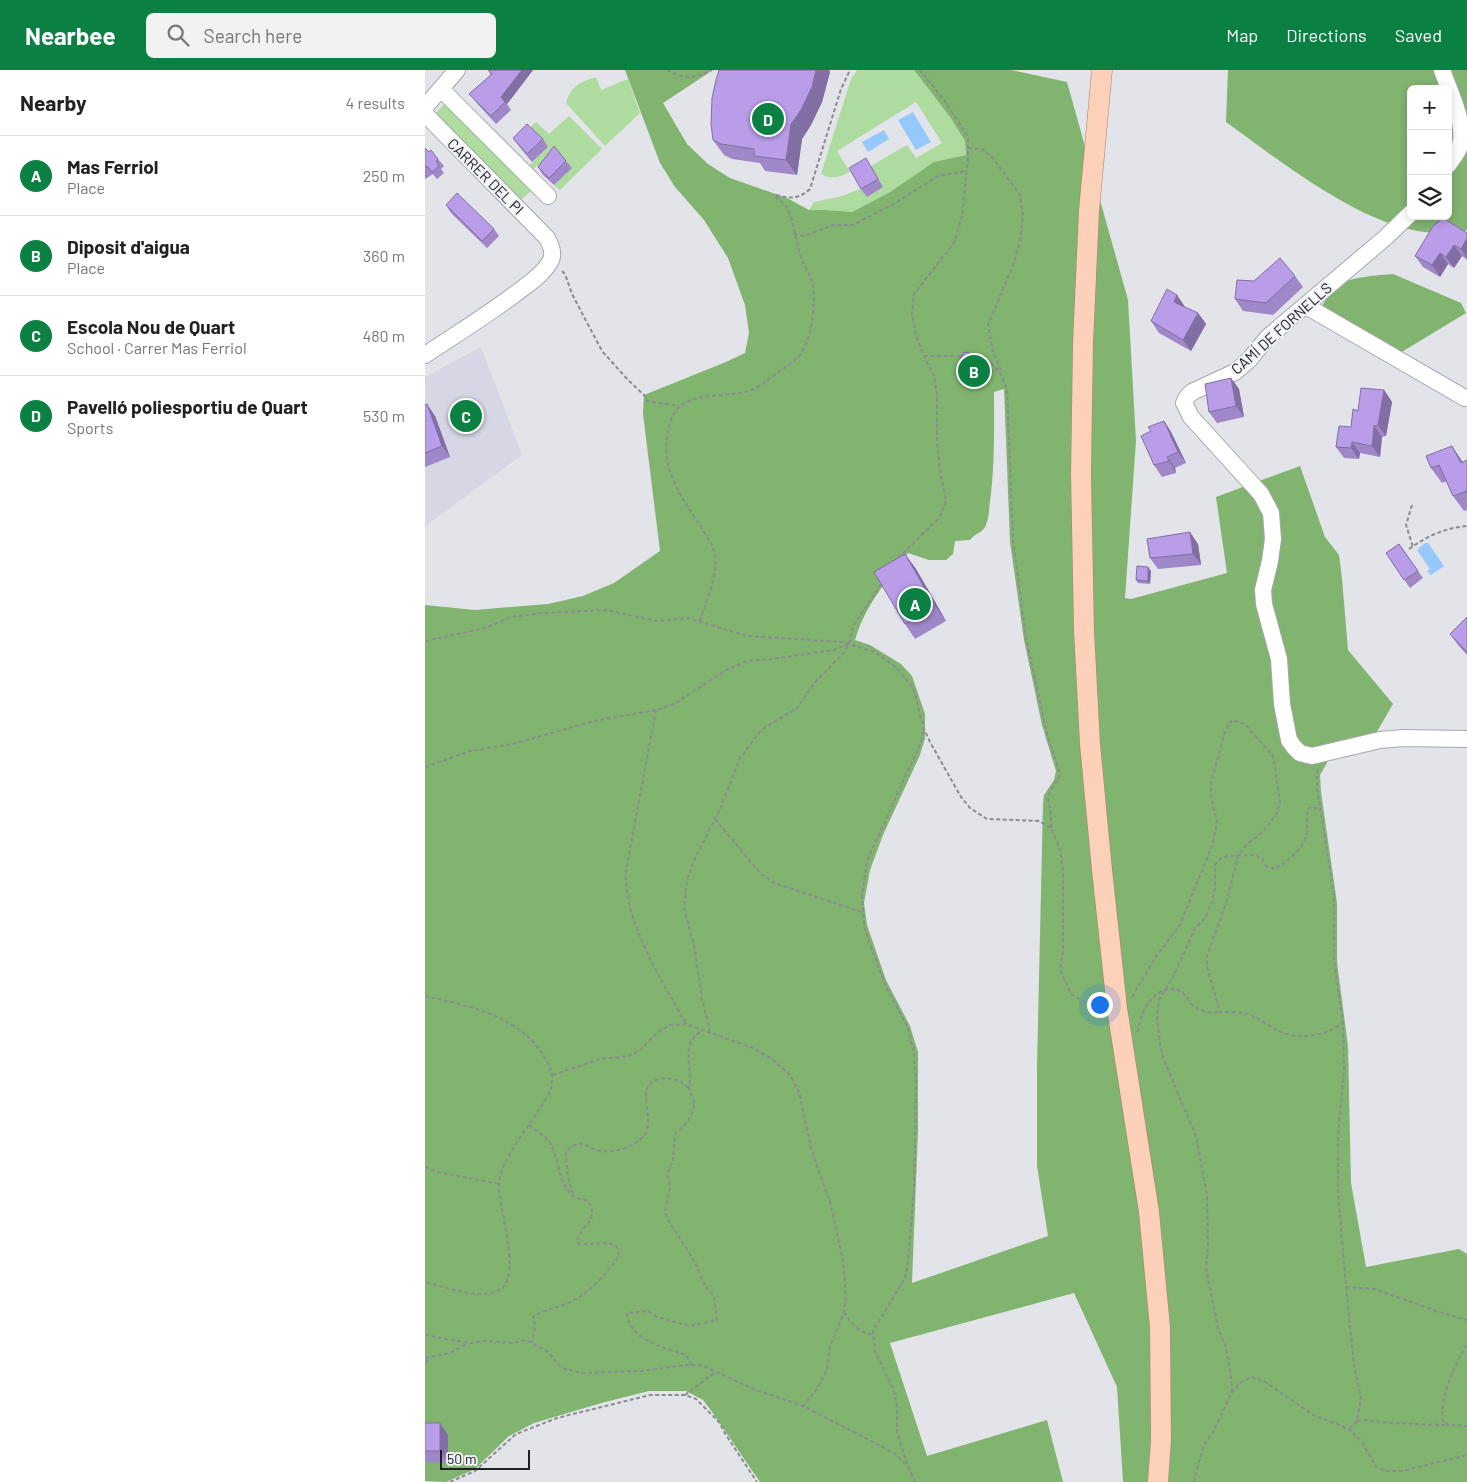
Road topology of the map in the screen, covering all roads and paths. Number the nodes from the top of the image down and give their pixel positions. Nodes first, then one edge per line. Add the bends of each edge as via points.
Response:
1 (457, 70) edge
2 (667, 70) edge
3 (712, 70) edge
4 (850, 70) edge
5 (920, 70) edge
6 (1103, 70) edge
7 (1111, 70) edge
8 (1442, 70) edge
9 (431, 96) edge
10 (425, 114) edge
11 (968, 148) junction
12 (1452, 159) edge
13 (967, 170) junction
14 (1092, 179) junction
15 (548, 196) dead end
16 (1407, 216) edge
17 (794, 234) junction
18 (552, 258) junction
19 (1306, 306) junction
20 (425, 355) edge
21 (924, 356) junction
22 (1002, 375) junction
23 (1465, 398) dead end
24 (679, 406) junction
25 (1412, 505) dead end
26 (1467, 526) edge
27 (1413, 547) junction
28 (1409, 549) dead end
29 (895, 563) edge
30 (885, 579) edge
31 (700, 621) junction
32 (425, 641) edge
33 (849, 644) junction
34 (656, 710) junction
35 (924, 729) junction
36 (1467, 739) edge
37 (1322, 754) junction
38 (425, 767) edge
39 (1321, 811) junction
40 (715, 819) junction
41 (1051, 828) junction
42 (1238, 856) junction
43 (862, 912) junction
44 (1166, 989) junction
45 (425, 996) edge
46 (1117, 1008) junction
47 (1220, 1012) junction
48 (1343, 1023) junction
49 (686, 1024) junction
50 (703, 1030) junction
51 (710, 1032) junction
52 (1137, 1032) dead end
53 (553, 1075) junction
54 (689, 1088) junction
55 (529, 1125) junction
56 (425, 1167) edge
57 (499, 1184) junction
58 (574, 1197) junction
59 (425, 1282) edge
60 (1346, 1287) junction
61 (844, 1312) junction
62 (1467, 1320) edge
63 (425, 1334) edge
64 (873, 1334) junction
65 (533, 1342) junction
66 (469, 1343) junction
67 (1467, 1345) edge
68 (430, 1357) junction
69 (425, 1358) edge
70 (425, 1363) edge
71 (692, 1365) junction
72 (715, 1372) junction
73 (1232, 1392) junction
74 (685, 1395) junction
75 (803, 1406) junction
76 (1357, 1421) junction
77 (1448, 1425) junction
78 (1467, 1426) edge
79 (1349, 1429) junction
80 (1467, 1454) edge
81 (908, 1466) junction
82 (451, 1482) edge
83 (757, 1482) edge
84 (915, 1482) edge
85 (1158, 1482) edge
86 (1194, 1482) edge

1 - 9 street
2 - 3 path via 675,75 694,78
4 - 17 path via 810,189 803,196 787,198 774,194 785,206
5 - 11 path via 945,100 968,137
6 - 14 main road
7 - 14 main road via 1101,158
8 - 12 street via 1461,130 1461,142
9 - 15 street, CARRER DEL PI
10 - 18 street, CARRER DEL PI via 547,238
11 - 13 path
11 - 22 path via 982,149 992,157 1020,195 1023,214 1014,263 988,325
13 - 17 path via 938,176 853,225 833,225 804,236
13 - 21 path via 963,218 954,243 914,294 912,313
14 - 46 main road via 1083,343 1084,632 1089,744
16 - 19 street, CAMÍ DE FORNELLS
17 - 24 path via 813,283 809,335 799,356 746,392 699,397
18 - 20 street via 528,285
18 - 24 path via 565,274 602,351 647,401
19 - 23 street
19 - 37 street, CAMÍ DE FORNELLS via 1268,337 1235,372 1192,392 1184,403 1191,416 1261,494 1271,513 1273,539 1263,604 1279,659 1282,704 1289,740 1306,755
21 - 22 path via 984,358
21 - 29 path via 934,376 937,394 937,442 946,501 939,518
22 - 41 path via 1007,390 1013,540 1026,638 1048,738 1060,773 1048,798
24 - 31 path via 670,422 666,442 669,472 714,552 713,578
25 - 27 path via 1406,525
26 - 27 path via 1439,532
27 - 28 path
30 - 33 path via 853,626
31 - 32 path via 688,618 657,621 606,610 543,613 511,617 485,628
31 - 33 path via 747,636
33 - 34 path via 833,650 747,661 728,669 674,704
33 - 35 path via 875,652 897,668 913,688
33 - 40 path via 797,708 761,730 741,758
34 - 38 path via 594,721 513,744 470,752
34 - 49 path via 625,871 625,886 633,918 651,959
35 - 41 path via 970,808 987,819 1039,821
35 - 43 path via 867,861
36 - 37 street, CAMÍ DE FORNELLS via 1380,740
37 - 39 path via 1317,773
39 - 42 path via 1309,808 1305,840 1297,852 1275,868 1266,866 1255,855
39 - 48 path via 1334,895 1334,961
40 - 43 path via 760,873 773,883
40 - 51 path via 687,880 684,908
41 - 46 path via 1060,849 1063,872 1060,970 1071,994 1081,1001 1095,1007
42 - 44 path via 1227,856 1215,865 1212,903 1205,918 1195,928
42 - 46 path via 1265,830 1277,813 1280,802 1273,756 1245,724 1231,720 1211,783 1217,820 1213,843 1180,925 1155,958 1128,1005
42 - 47 path via 1207,956
43 - 64 path via 863,925 885,986 908,1028 916,1083 914,1190 908,1261 905,1278
44 - 47 path via 1176,989 1185,994 1201,1011
44 - 52 path via 1159,991 1149,1002
44 - 73 path via 1159,1000 1157,1018 1160,1044 1196,1136 1207,1196 1206,1269 1218,1328 1226,1348
45 - 53 path via 466,1005 522,1031 539,1048
46 - 85 main road via 1149,1212 1160,1327
47 - 48 path via 1248,1014 1299,1038 1334,1029
48 - 60 path via 1344,1071 1338,1174
49 - 50 path
49 - 53 path via 670,1024 629,1056 599,1059
50 - 51 path
50 - 54 path via 696,1034 688,1051
51 - 61 path via 772,1059 789,1074 799,1092 811,1152 829,1202 843,1260
53 - 55 path via 550,1090
54 - 58 path via 672,1078 654,1080 645,1095 648,1128 644,1136 632,1145 611,1152 581,1144 571,1146 566,1152 566,1167
54 - 71 path via 694,1102 684,1129 675,1134 673,1160 667,1174 670,1187 665,1212 714,1297 717,1320 690,1326 657,1317 648,1311 627,1313 628,1322 637,1335 686,1355
55 - 57 path via 503,1167
55 - 58 path via 550,1143 561,1180
56 - 57 path
57 - 59 path via 509,1246 508,1279 503,1287 489,1294
58 - 65 path via 588,1201 592,1207 591,1220 577,1238 577,1243 610,1242 617,1247 619,1256 579,1298 533,1317
60 - 62 path via 1375,1289
60 - 76 path via 1361,1398
61 - 64 path via 861,1331
61 - 75 path via 831,1346 827,1370
63 - 66 path
64 - 81 path via 875,1351 893,1388 897,1433
65 - 66 path
65 - 71 path via 548,1352 561,1368 582,1373
66 - 68 path via 450,1353
67 - 77 path via 1455,1364 1441,1408 1442,1420
68 - 69 path
68 - 70 path
71 - 72 path
72 - 74 path
72 - 75 path
73 - 79 path via 1251,1377 1264,1380 1313,1416
73 - 86 path via 1204,1445
74 - 82 path via 649,1394 534,1426 515,1434 475,1471
74 - 83 path via 696,1399 719,1422
75 - 81 path via 895,1454
76 - 77 path
76 - 79 path
77 - 78 path
79 - 80 path via 1363,1442 1377,1467 1386,1471 1402,1471
81 - 84 path

